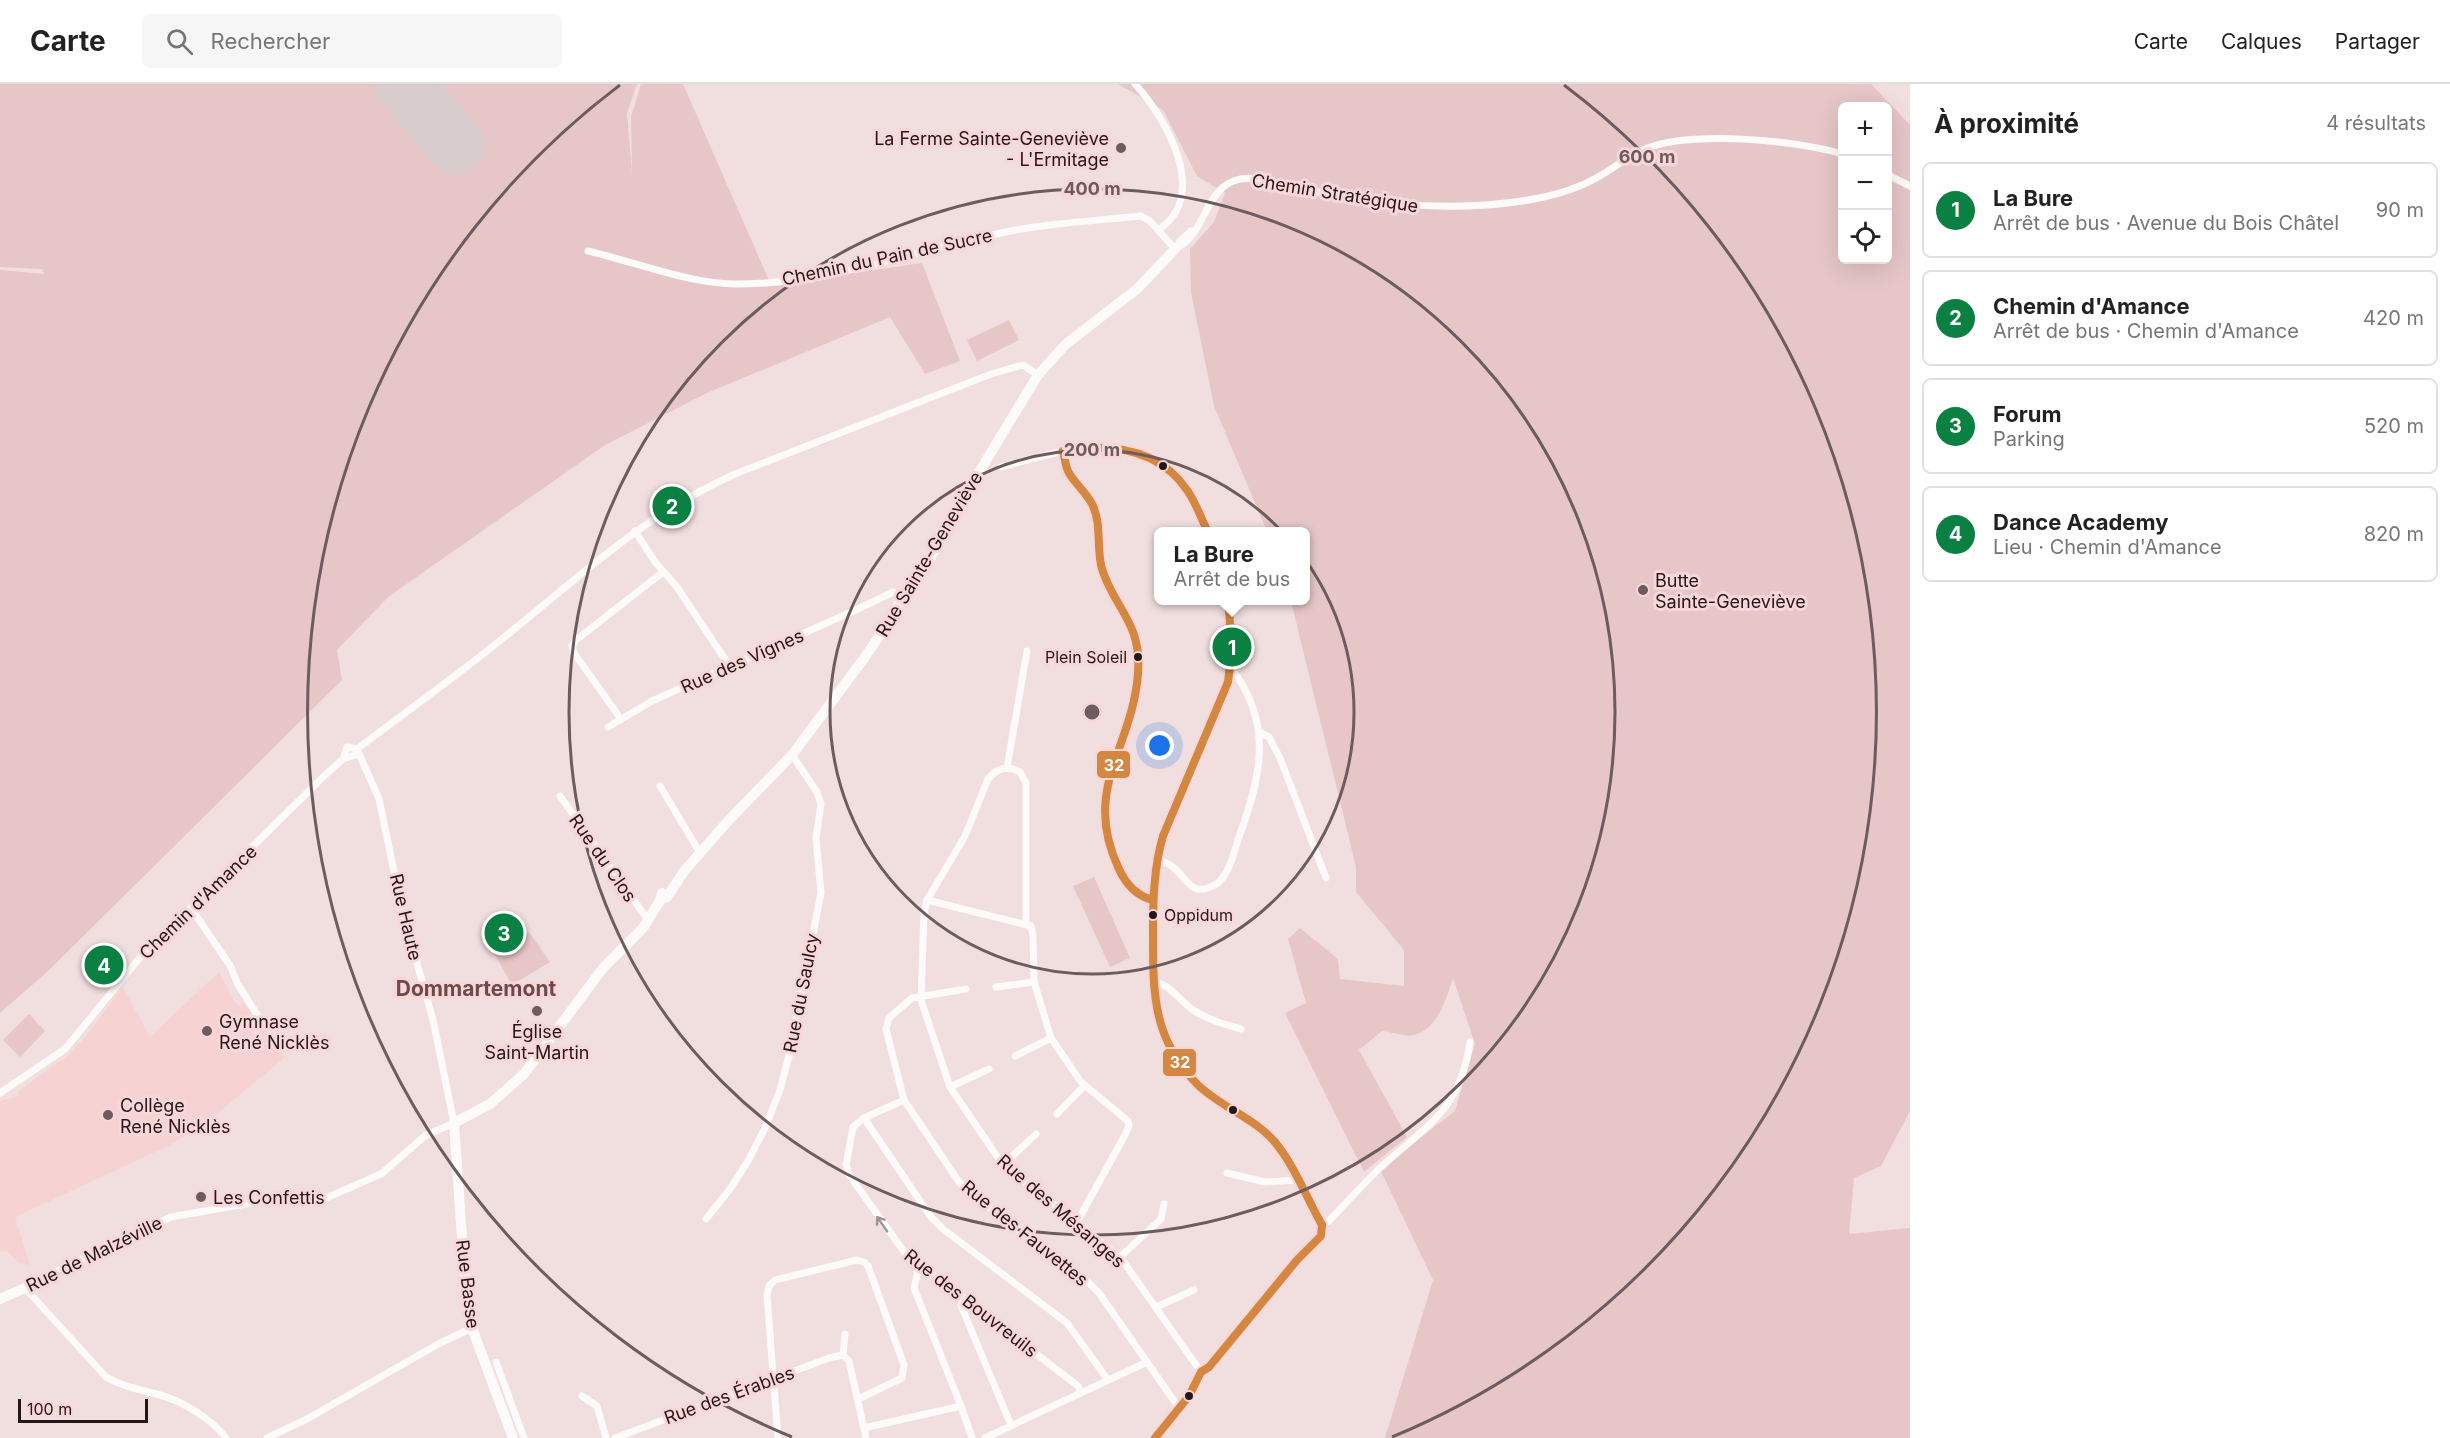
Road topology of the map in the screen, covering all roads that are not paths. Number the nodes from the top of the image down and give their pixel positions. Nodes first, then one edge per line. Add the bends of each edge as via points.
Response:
1 (1135, 84) edge
2 (1838, 153) edge
3 (1892, 177) edge
4 (1910, 186) edge
5 (1158, 230) junction
6 (1175, 249) junction
7 (588, 251) dead end
8 (1038, 375) junction
9 (1063, 451) junction
10 (1001, 467) dead end
11 (1206, 527) edge
12 (635, 531) junction
13 (663, 572) junction
14 (900, 600) junction
15 (1229, 605) edge
16 (1027, 651) dead end
17 (730, 668) junction
18 (1231, 668) junction
19 (621, 719) junction
20 (608, 727) dead end
21 (1259, 732) junction
22 (357, 749) junction
23 (792, 755) junction
24 (1007, 768) junction
25 (660, 786) dead end
26 (560, 796) dead end
27 (700, 853) junction
28 (1157, 860) junction
29 (1326, 878) dead end
30 (927, 900) junction
31 (1153, 900) junction
32 (191, 908) junction
33 (648, 920) junction
34 (1026, 924) junction
35 (1152, 981) junction
36 (1034, 982) junction
37 (996, 987) dead end
38 (966, 989) dead end
39 (921, 996) junction
40 (258, 1025) dead end
41 (1241, 1029) dead end
42 (1051, 1038) junction
43 (1470, 1042) dead end
44 (1015, 1056) dead end
45 (989, 1069) dead end
46 (1084, 1086) junction
47 (950, 1087) junction
48 (0, 1093) edge
49 (904, 1100) junction
50 (1057, 1114) dead end
51 (864, 1118) junction
52 (454, 1123) junction
53 (1035, 1134) dead end
54 (1003, 1166) junction
55 (1227, 1173) dead end
56 (1297, 1180) junction
57 (1164, 1204) dead end
58 (706, 1219) dead end
59 (1077, 1222) junction
60 (1322, 1225) junction
61 (1119, 1258) junction
62 (922, 1265) junction
63 (25, 1288) junction
64 (1194, 1290) dead end
65 (961, 1296) junction
66 (0, 1299) edge
67 (1156, 1307) junction
68 (472, 1328) junction
69 (845, 1334) dead end
70 (843, 1355) junction
71 (496, 1362) dead end
72 (1147, 1362) junction
73 (1201, 1372) junction
74 (774, 1378) junction
75 (1108, 1380) junction
76 (1081, 1393) junction
77 (582, 1396) dead end
78 (858, 1399) junction
79 (962, 1406) junction
80 (1179, 1408) junction
81 (1011, 1425) junction
82 (864, 1428) junction
83 (226, 1438) edge
84 (267, 1438) edge
85 (513, 1438) edge
86 (525, 1438) edge
87 (606, 1438) edge
88 (615, 1438) edge
89 (778, 1438) edge
90 (866, 1438) edge
91 (972, 1438) edge
92 (985, 1438) edge
93 (1155, 1438) edge

1 - 5 street via 1164,126 1182,171 1177,212
2 - 6 street, Chemin Stratégique via 1779,141 1680,141 1648,148 1599,177 1558,193 1509,203 1454,207 1379,203 1241,178 1219,190 1185,244
3 - 4 street
5 - 6 street, Chemin du Pain de Sucre
5 - 7 street, Chemin du Pain de Sucre via 1140,216 1033,226 844,270 760,284 716,283
6 - 8 street, Rue Sainte-Geneviève via 1137,289 1066,344
8 - 12 street, Chemin d'Amance via 1020,365 948,390 725,478
8 - 14 street, Rue Sainte-Geneviève via 931,557
9 - 10 street
9 - 11 street via 1115,448 1154,458 1187,489
9 - 31 street via 1067,471 1095,512 1101,569 1125,608 1137,641 1139,664 1134,699 1112,763 1103,811 1117,868 1137,894
12 - 13 street
12 - 22 street, Chemin d'Amance via 492,647
13 - 17 street
13 - 19 street via 572,646
14 - 17 street, Rue des Vignes via 878,598
14 - 23 street, Rue Sainte-Geneviève via 865,657
15 - 18 street
16 - 24 street
17 - 19 street, Rue des Vignes via 652,701
18 - 21 street via 1245,689
18 - 28 street via 1163,836
19 - 20 street, Rue des Vignes
21 - 28 street via 1255,793 1222,880 1209,888 1194,888 1170,865
21 - 29 street via 1269,737 1280,758
22 - 32 street, Chemin d'Amance via 347,747 344,759
22 - 52 street, Rue Haute via 379,799
23 - 27 street, Rue Sainte-Geneviève
23 - 58 street, Rue du Saulcy via 821,804 816,837 821,893 780,1090 748,1161
24 - 30 street via 988,779 965,836
24 - 34 street via 1020,772 1026,783
25 - 27 street
26 - 33 street, Rue du Clos
27 - 33 street, Rue Sainte-Geneviève via 662,894
28 - 31 street
30 - 34 street
30 - 39 street, Rue des Mésanges
31 - 35 street
32 - 40 street via 231,967 258,1016
32 - 48 street, Chemin d'Amance via 138,960 64,1049
33 - 52 street, Rue Sainte-Geneviève via 589,985 524,1074 490,1104
34 - 36 street via 1033,932
35 - 41 street via 1164,984 1201,1015
35 - 56 street via 1159,1022 1177,1058 1198,1086 1271,1138
36 - 37 street
36 - 42 street
38 - 39 street
39 - 47 street, Rue des Mésanges
39 - 49 street, Rue des Fauvettes via 912,998 886,1023
42 - 44 street
42 - 46 street
43 - 60 street via 1456,1091 1437,1120
45 - 47 street
46 - 50 street
46 - 59 street via 1126,1119 1129,1126
47 - 54 street, Rue des Mésanges
49 - 51 street
49 - 72 street, Rue des Fauvettes via 959,1182 1088,1282
62 -> 51 street, Rue des Bouvreuils via 898,1246 847,1170 853,1127
51 - 75 street via 943,1229 1067,1323
52 - 63 street, Rue de Malzéville via 426,1135 381,1174 324,1199 268,1200 171,1217
52 - 68 street, Rue Basse
53 - 54 street
54 - 59 street, Rue des Mésanges
55 - 56 street via 1265,1182
56 - 60 street
57 - 61 street via 1161,1219
59 - 61 street, Rue des Mésanges
60 - 73 street via 1321,1236
61 - 67 street, Rue des Mésanges
62 - 65 street, Rue des Bouvreuils
62 - 79 street via 914,1288
63 - 66 street, Rue de Malzéville
63 - 83 street via 102,1374 112,1381 163,1396 216,1427
64 - 67 street
65 - 76 street, Rue des Bouvreuils via 1078,1386
65 - 81 street via 962,1308
67 - 73 street, Rue des Mésanges
68 - 84 street
68 - 85 street, Rue Basse
69 - 70 street
70 - 74 street, Rue des Érables
70 - 78 street via 849,1361
71 - 86 street
72 - 75 street
72 - 80 street, Rue des Fauvettes
73 - 80 street
74 - 78 street via 767,1296 771,1283 860,1260 868,1266 905,1368 899,1380
74 - 88 street, Rue des Érables
74 - 89 street
75 - 76 street
76 - 81 street
77 - 87 street via 597,1406
78 - 82 street
79 - 82 street
79 - 91 street
80 - 93 street
81 - 92 street
82 - 90 street

